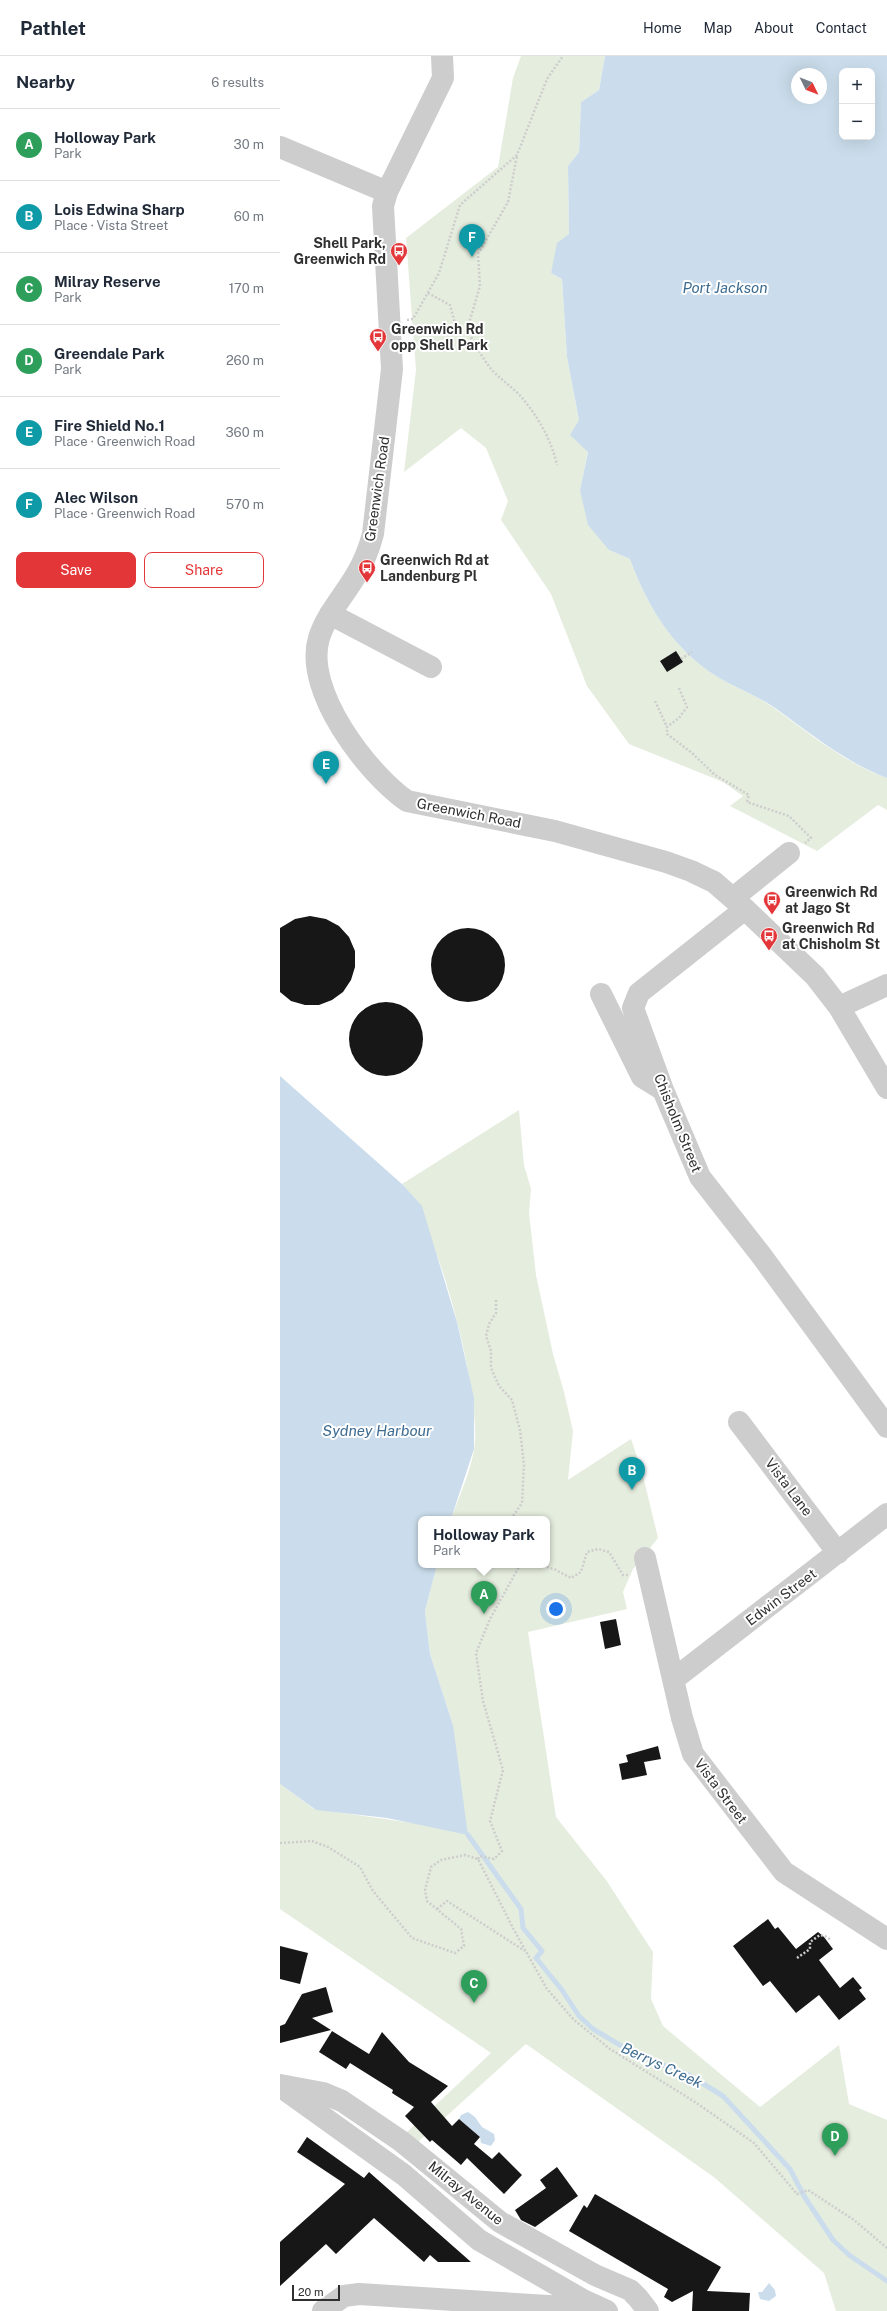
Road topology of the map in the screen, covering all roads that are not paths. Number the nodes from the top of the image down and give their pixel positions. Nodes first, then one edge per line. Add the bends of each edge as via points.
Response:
1 (442, 56) edge
2 (280, 147) edge
3 (387, 192) junction
4 (330, 614) junction
5 (431, 666) dead end
6 (789, 853) road end
7 (739, 903) junction
8 (887, 985) edge
9 (601, 994) dead end
10 (839, 1007) junction
11 (887, 1088) edge
12 (663, 1090) junction
13 (739, 1422) dead end
14 (887, 1427) edge
15 (887, 1514) edge
16 (838, 1553) junction
17 (645, 1558) dead end
18 (674, 1679) junction
19 (887, 1939) edge
20 (280, 2086) edge
21 (541, 2276) junction
22 (498, 2301) junction
23 (595, 2306) edge
24 (323, 2311) edge
25 (635, 2311) edge
26 (648, 2311) edge

1 - 3 street, Greenwich Road via 443,78
2 - 3 street
3 - 4 street, Greenwich Road via 382,222 392,369 373,534 368,553 360,568
4 - 5 street
4 - 7 street, Greenwich Road via 319,637 316,653 323,686 340,727 357,751 392,790 408,801 424,806 555,831 666,862 714,882
6 - 7 street, Chisholm Street
7 - 10 street, Greenwich Road via 815,976
7 - 12 street, Chisholm Street via 639,993 633,1008
8 - 10 street
9 - 12 street via 642,1077
10 - 11 street, Greenwich Road
12 - 14 street, Chisholm Street via 700,1177 761,1255
13 - 16 street, Vista Lane
15 - 16 street, Edwin Street
16 - 18 street, Edwin Street
17 - 18 street, Vista Street
18 - 19 street, Vista Street via 693,1754 784,1872
20 - 21 street, Milray Avenue via 404,2175 479,2240
20 - 26 street, Milray Avenue via 323,2093 342,2101 401,2141 500,2222 595,2275 630,2290
21 - 22 street via 522,2294
21 - 23 street, Milray Avenue
22 - 23 street via 548,2306
22 - 24 street via 352,2294 341,2298
23 - 25 street via 600,2297 611,2298 627,2303

